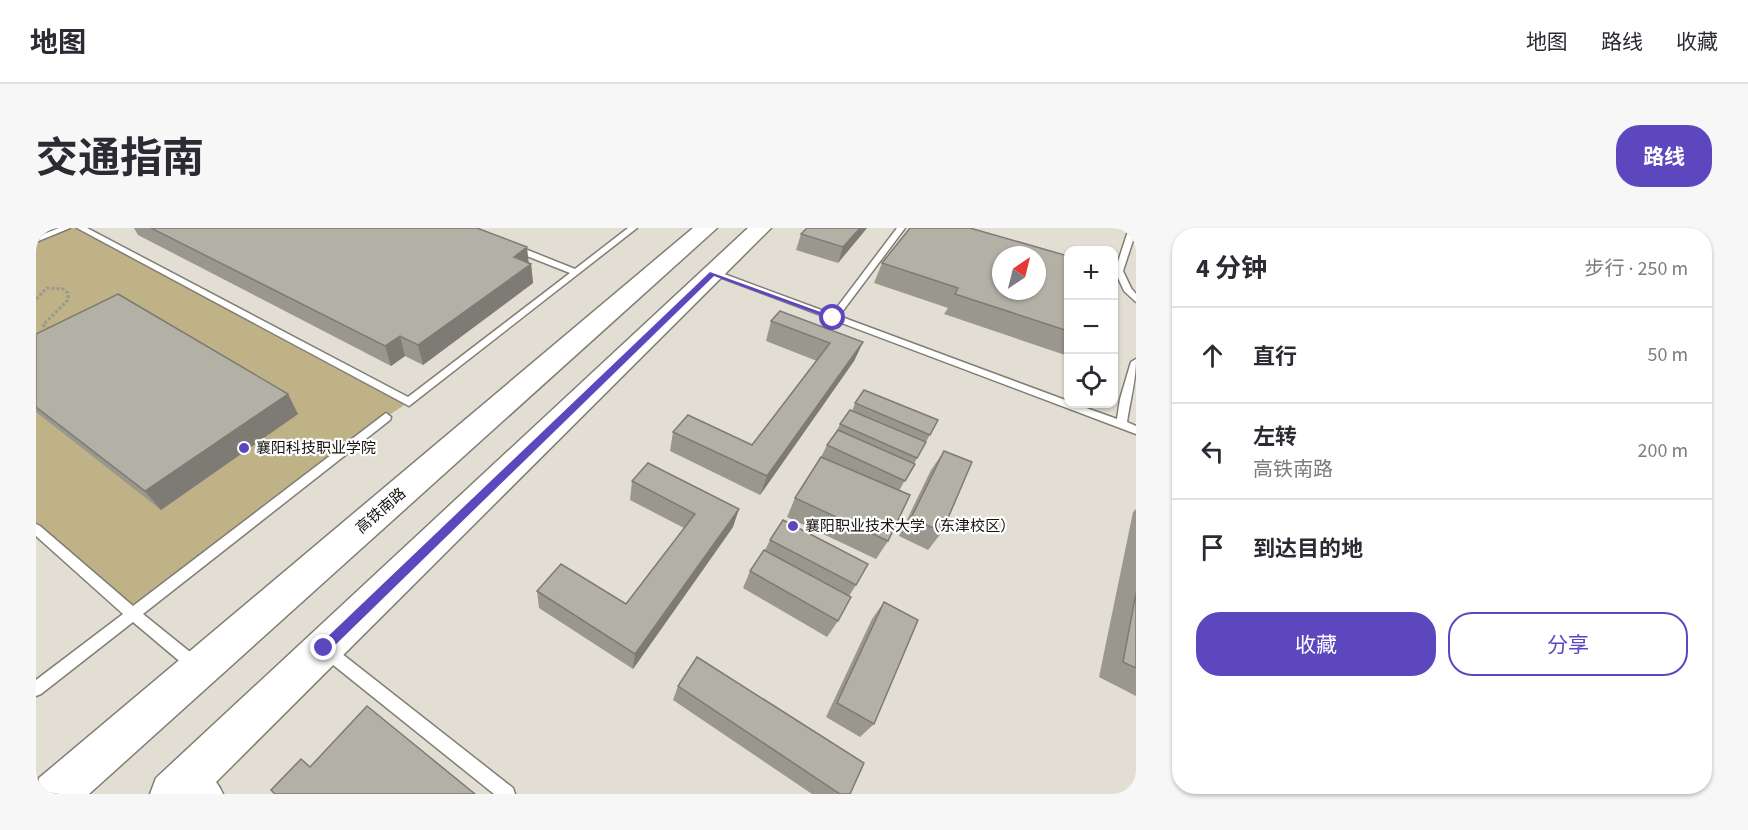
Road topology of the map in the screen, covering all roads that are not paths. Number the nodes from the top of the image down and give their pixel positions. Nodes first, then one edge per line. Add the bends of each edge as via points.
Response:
1 (66, 228) edge
2 (81, 228) edge
3 (633, 228) edge
4 (706, 228) edge
5 (760, 228) edge
6 (901, 228) edge
7 (1133, 228) edge
8 (36, 240) edge
9 (504, 244) edge
10 (576, 272) junction
11 (713, 273) junction
12 (1136, 299) edge
13 (833, 318) junction
14 (1136, 362) edge
15 (386, 417) dead end
16 (1121, 425) junction
17 (1136, 430) edge
18 (36, 529) edge
19 (133, 614) junction
20 (324, 648) junction
21 (199, 669) junction
22 (36, 689) edge
23 (194, 787) edge
24 (55, 794) edge
25 (507, 794) edge

1 - 8 lane
2 - 10 lane via 409,402
3 - 10 lane
4 - 21 main road, 高铁南路
5 - 11 main road
6 - 13 lane
7 - 12 lane via 1119,271
9 - 10 lane
11 - 13 lane
11 - 20 main road
13 - 16 lane
14 - 16 lane
15 - 19 lane
16 - 17 lane
18 - 19 lane
19 - 21 lane
19 - 22 lane
20 - 23 main road
20 - 25 lane
21 - 24 main road, 高铁南路

